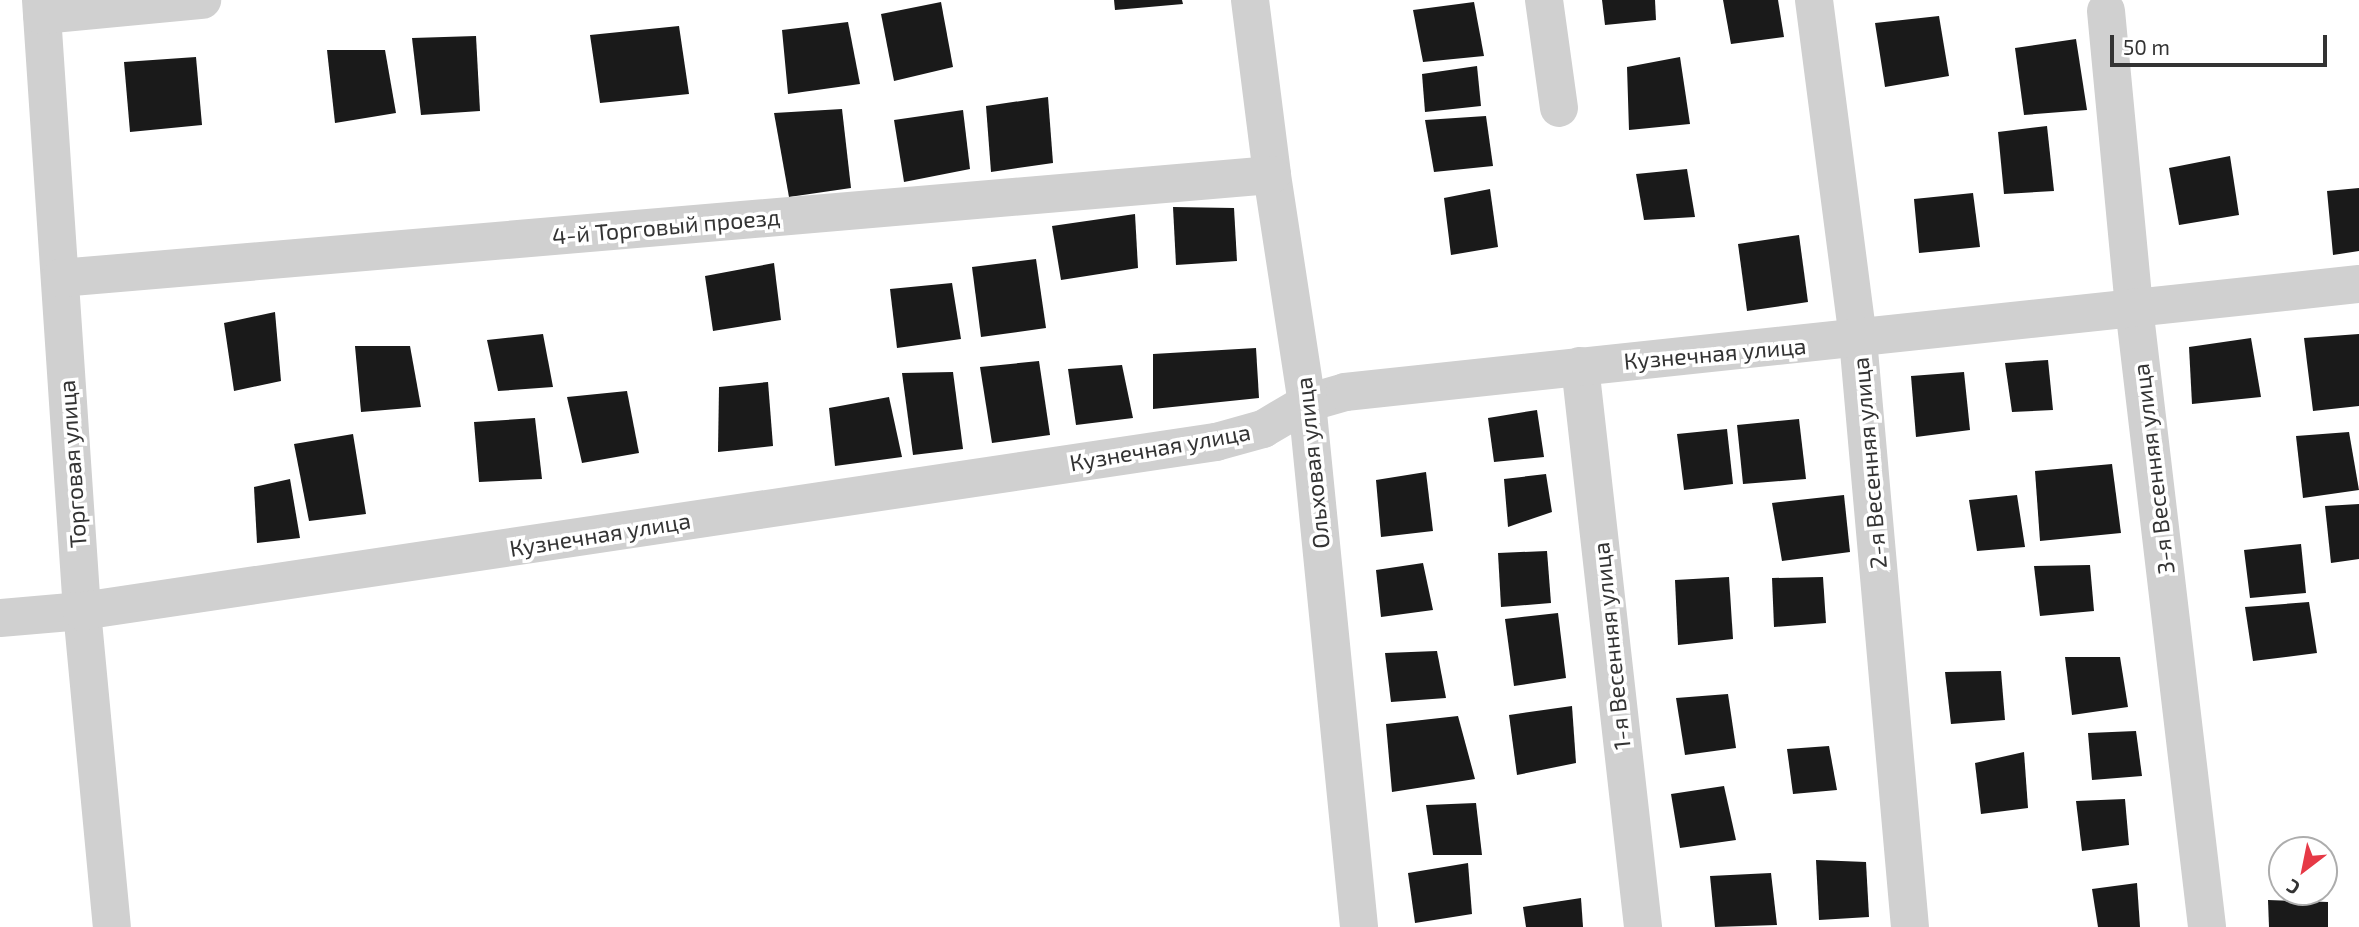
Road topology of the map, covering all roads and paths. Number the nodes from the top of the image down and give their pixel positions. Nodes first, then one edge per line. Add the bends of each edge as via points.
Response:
1 (202, 0) edge
2 (1250, 0) edge
3 (1544, 0) edge
4 (1814, 0) edge
5 (42, 7) edge
6 (2106, 11) dead end
7 (1559, 108) dead end
8 (1272, 175) junction
9 (60, 278) junction
10 (2359, 284) edge
11 (2134, 307) junction
12 (1858, 339) junction
13 (1580, 366) junction
14 (1307, 403) junction
15 (82, 611) junction
16 (0, 618) edge
17 (112, 927) edge
18 (1359, 927) edge
19 (1643, 927) edge
20 (1910, 927) edge
21 (2207, 927) edge

1 - 5 street
2 - 8 street, Ольховая улица
3 - 7 street
4 - 12 street, 2-я Весенняя улица
5 - 9 street, Торговая улица
6 - 11 street, 3-я Весенняя улица
8 - 9 street, 4-й Торговый проезд
8 - 14 street, Ольховая улица
9 - 15 street, Торговая улица
10 - 11 street, Кузнечная улица
11 - 12 street, Кузнечная улица
11 - 21 street, 3-я Весенняя улица
12 - 13 street, Кузнечная улица
12 - 20 street, 2-я Весенняя улица
13 - 14 street, Кузнечная улица via 1345,392
13 - 19 street, 1-я Весенняя улица
14 - 15 street, Кузнечная улица via 1263,429 1216,442
14 - 18 street, Ольховая улица
15 - 16 street, Кузнечная улица
15 - 17 street, Торговая улица

